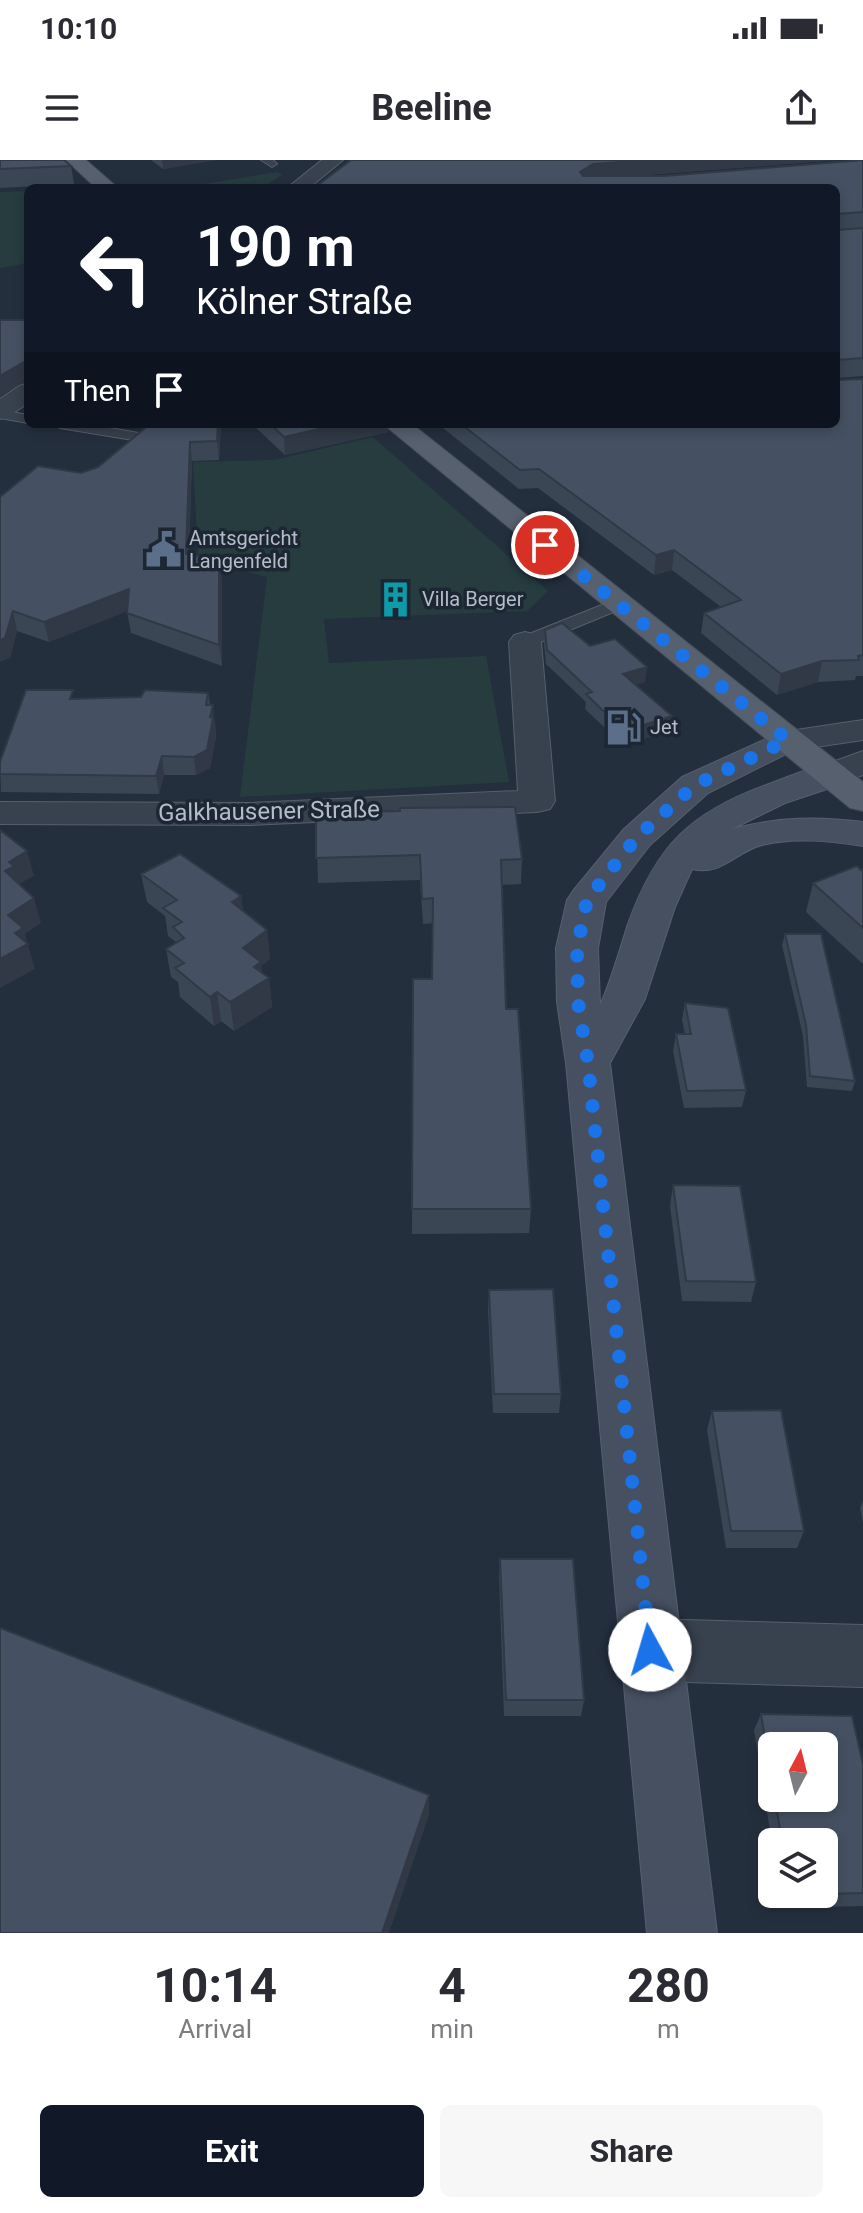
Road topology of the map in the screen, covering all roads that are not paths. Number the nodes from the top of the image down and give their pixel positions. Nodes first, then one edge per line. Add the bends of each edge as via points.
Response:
1 (75, 160) edge
2 (334, 160) edge
3 (103, 184) edge
4 (302, 184) edge
5 (24, 394) edge
6 (0, 413) edge
7 (24, 418) edge
8 (84, 428) edge
9 (403, 428) edge
10 (139, 437) edge
11 (617, 604) junction
12 (525, 642) joint
13 (863, 730) edge
14 (788, 740) junction
15 (848, 768) edge
16 (863, 800) edge
17 (0, 813) edge
18 (863, 834) edge
19 (666, 884) junction
20 (588, 1063) junction
21 (650, 1650) junction
22 (863, 1656) edge
23 (682, 1933) edge

1 - 3 main road
2 - 4 street
5 - 6 street
6 - 7 lane
8 - 10 lane
9 - 11 main road
11 - 12 lane
11 - 14 main road
12 - 17 street, Galkhausener Straße via 537,801 251,814
13 - 14 street
14 - 15 main road
14 - 20 main road via 695,785 637,837 587,900 577,948 578,1002
15 - 16 main road
15 - 19 main road via 770,795 721,820 684,851
18 - 19 main road via 803,828 742,838
19 - 20 main road via 649,917 623,1000
20 - 21 main road
21 - 22 street
21 - 23 main road

